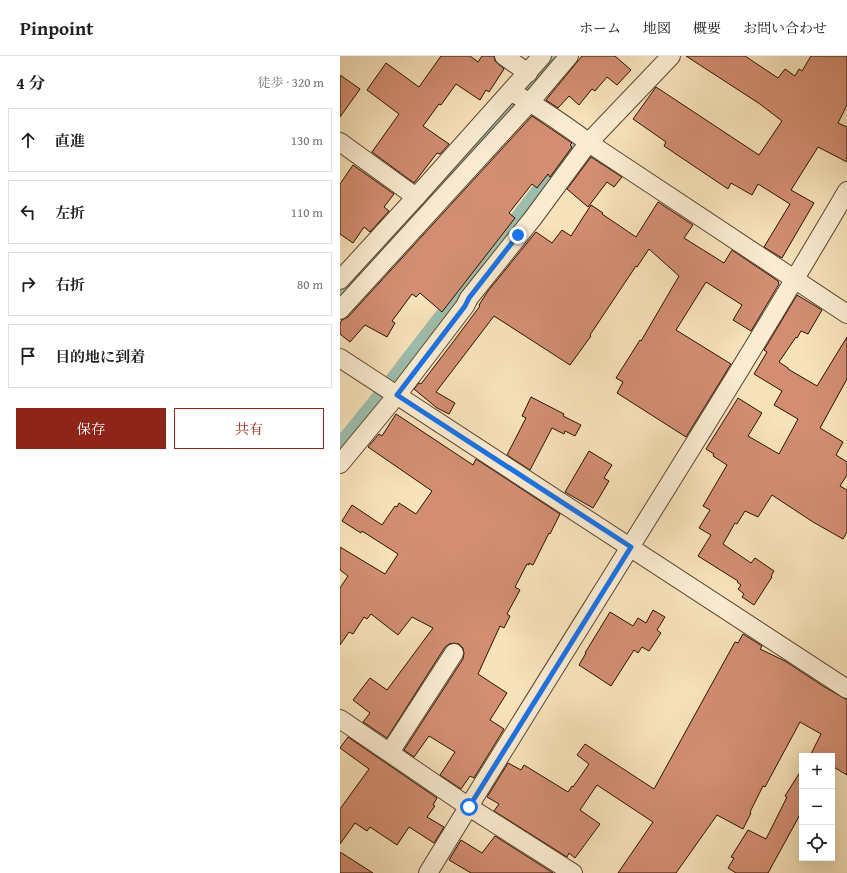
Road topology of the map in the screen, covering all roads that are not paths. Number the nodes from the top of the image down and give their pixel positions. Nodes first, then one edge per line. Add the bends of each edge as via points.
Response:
1 (504, 56) edge
2 (542, 56) edge
3 (569, 56) edge
4 (671, 56) edge
5 (528, 73) junction
6 (521, 97) junction
7 (340, 142) edge
8 (589, 142) junction
9 (847, 191) edge
10 (416, 197) junction
11 (795, 279) junction
12 (340, 280) edge
13 (340, 310) edge
14 (847, 314) edge
15 (340, 358) edge
16 (397, 395) junction
17 (340, 464) edge
18 (631, 547) junction
19 (454, 653) dead end
20 (847, 688) edge
21 (340, 719) edge
22 (390, 752) junction
23 (469, 807) junction
24 (428, 873) edge
25 (573, 873) edge

1 - 5 street
2 - 5 street
3 - 6 street
4 - 8 street
5 - 6 street
6 - 8 street
6 - 10 street
6 - 13 street
7 - 10 street
8 - 11 street
8 - 16 street
9 - 11 street
10 - 12 street
11 - 14 street
11 - 18 street
15 - 16 street
16 - 17 street
16 - 18 street
18 - 20 street
18 - 23 street
19 - 22 street
21 - 22 street
22 - 23 street
23 - 24 street
23 - 25 street

